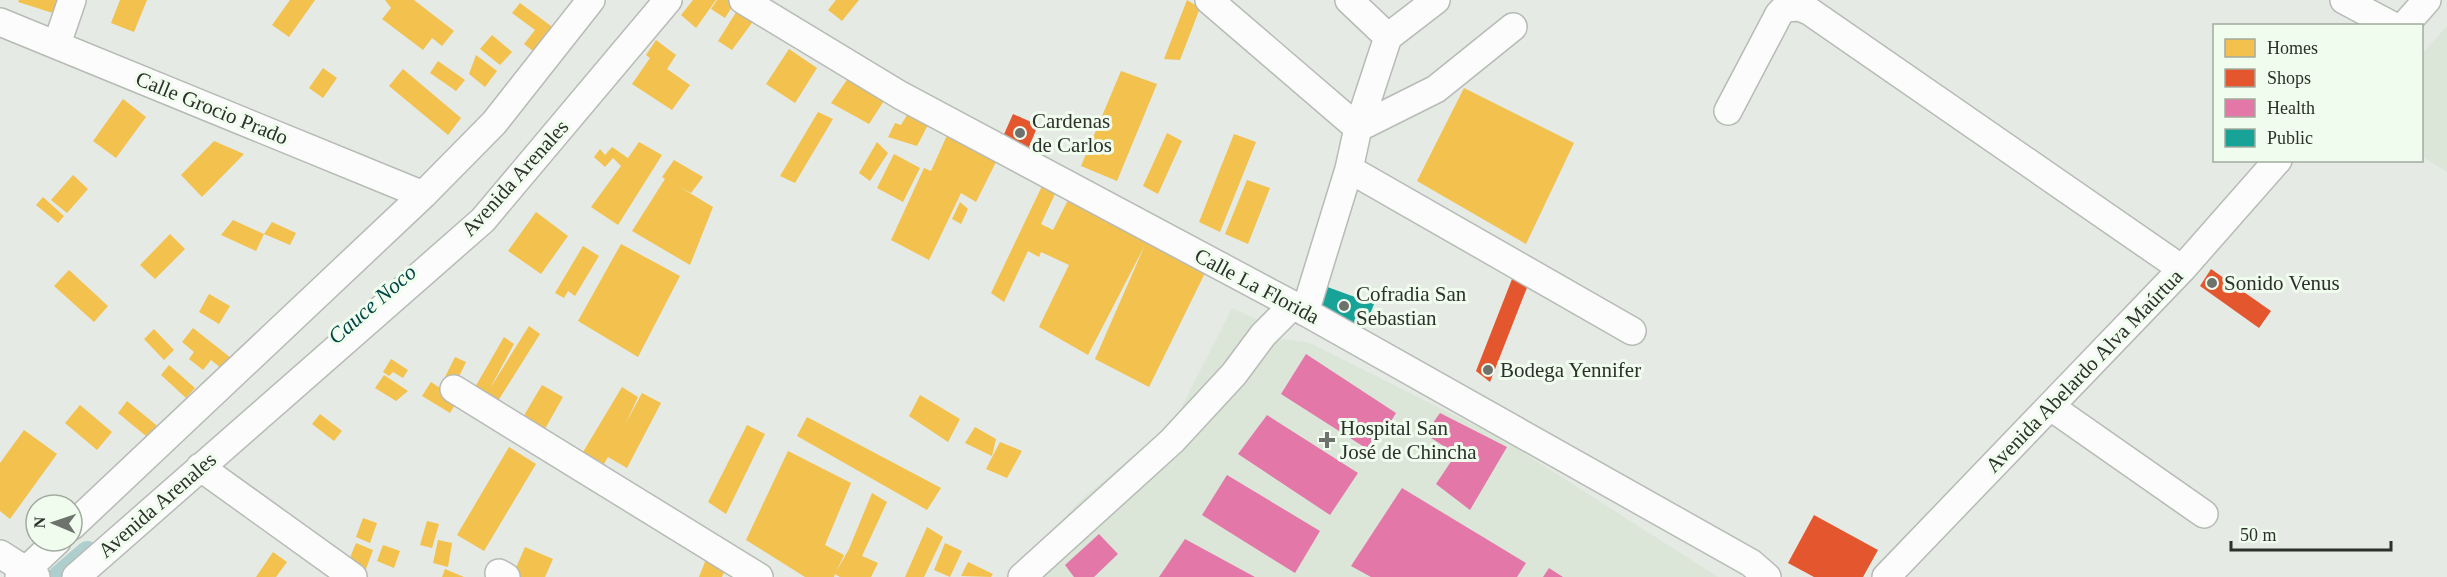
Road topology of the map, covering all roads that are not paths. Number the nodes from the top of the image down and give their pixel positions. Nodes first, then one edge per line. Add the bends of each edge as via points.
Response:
1 (72, 0) edge
2 (591, 0) edge
3 (668, 0) edge
4 (743, 0) edge
5 (1209, 0) edge
6 (1436, 0) edge
7 (2344, 0) edge
8 (2427, 0) edge
9 (1358, 3) edge
10 (0, 22) edge
11 (2389, 24) edge
12 (2406, 24) edge
13 (1513, 27) dead end
14 (1388, 37) junction
15 (57, 45) junction
16 (1728, 111) dead end
17 (1358, 128) junction
18 (2276, 162) edge
19 (1349, 169) junction
20 (423, 195) junction
21 (2182, 269) junction
22 (1299, 308) junction
23 (1632, 331) dead end
24 (454, 389) dead end
25 (2051, 407) junction
26 (200, 467) junction
27 (2204, 514) dead end
28 (84, 515) edge
29 (46, 553) edge
30 (0, 554) edge
31 (27, 575) edge
32 (76, 577) edge
33 (353, 577) edge
34 (759, 577) edge
35 (1022, 577) edge
36 (1767, 577) edge
37 (1886, 577) edge

1 - 15 street
2 - 20 street, Avenida Arenales via 494,123
3 - 26 street, Avenida Arenales via 483,220
4 - 22 street, Calle La Florida via 900,95
5 - 17 street
6 - 14 street
7 - 11 street
8 - 12 street
9 - 14 street
10 - 15 street, Calle Grocio Prado
13 - 17 street via 1436,89
14 - 17 street
15 - 20 street, Calle Grocio Prado
16 - 21 street via 1779,14 1785,8 1799,7
17 - 19 street
18 - 21 street, Avenida Abelardo Alva Maúrtua
19 - 22 street
19 - 23 street
20 - 28 street, Avenida Arenales
21 - 25 street, Avenida Abelardo Alva Maúrtua
22 - 35 street via 1263,335 1234,374 1172,441
22 - 36 street, Calle La Florida via 1751,563
24 - 34 street
25 - 27 street
25 - 37 street, Avenida Abelardo Alva Maúrtua
26 - 32 street, Avenida Arenales
26 - 33 street
29 - 31 street
30 - 31 street

